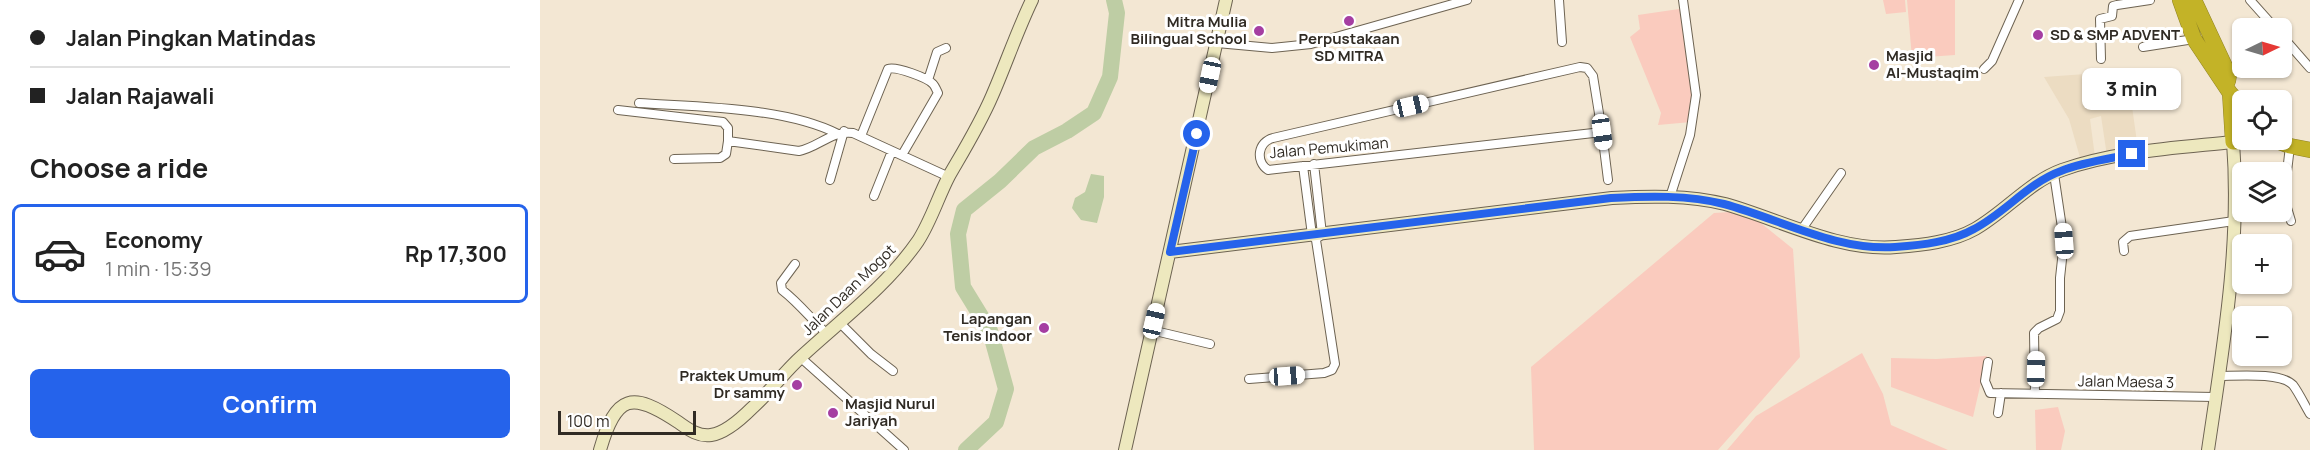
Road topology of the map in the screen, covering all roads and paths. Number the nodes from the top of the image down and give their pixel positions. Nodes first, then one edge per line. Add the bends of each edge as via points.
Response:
1 (1032, 0) edge
2 (1226, 0) edge
3 (1467, 0) edge
4 (1559, 0) edge
5 (1683, 0) edge
6 (2019, 0) edge
7 (2150, 0) edge
8 (2180, 0) edge
9 (2194, 0) edge
10 (2250, 0) edge
11 (2266, 18) edge
12 (2194, 39) junction
13 (1562, 42) dead end
14 (1217, 43) junction
15 (2143, 47) dead end
16 (2292, 47) edge
17 (946, 48) dead end
18 (2101, 58) dead end
19 (2310, 68) edge
20 (1984, 69) dead end
21 (928, 80) junction
22 (2229, 90) junction
23 (2232, 94) edge
24 (639, 103) dead end
25 (618, 110) dead end
26 (1602, 132) junction
27 (841, 133) junction
28 (861, 136) junction
29 (728, 141) junction
30 (2232, 142) joint
31 (2292, 146) edge
32 (2310, 150) edge
33 (892, 151) junction
34 (903, 155) junction
35 (674, 159) dead end
36 (1314, 164) junction
37 (1303, 165) junction
38 (1841, 173) dead end
39 (2054, 174) junction
40 (949, 177) junction
41 (830, 180) dead end
42 (1608, 180) dead end
43 (874, 196) dead end
44 (1670, 197) junction
45 (2232, 221) edge
46 (2234, 222) edge
47 (1802, 229) junction
48 (1317, 236) junction
49 (2124, 251) dead end
50 (1170, 252) junction
51 (795, 264) dead end
52 (840, 322) junction
53 (1151, 330) junction
54 (827, 334) junction
55 (1210, 344) dead end
56 (800, 357) junction
57 (1988, 362) dead end
58 (893, 371) dead end
59 (2219, 376) junction
60 (1249, 379) dead end
61 (2001, 393) junction
62 (2035, 394) junction
63 (2215, 397) junction
64 (1998, 413) dead end
65 (2310, 414) edge
66 (600, 450) edge
67 (904, 450) edge
68 (1125, 450) edge
69 (2208, 450) edge

1 - 40 street, Jalan Daan Mogot via 991,97
2 - 14 street
3 - 14 street via 1311,44 1272,48
4 - 13 street
5 - 44 street via 1693,60 1695,112
6 - 20 street via 1992,61
7 - 18 street via 2113,6 2112,16 2100,19
8 - 12 highway
9 - 22 highway via 2229,75
10 - 11 street
12 - 15 street
12 - 22 highway
14 - 50 street
16 - 19 street
17 - 21 street via 937,52
21 - 28 street via 897,68 888,69
21 - 34 street via 938,93
22 - 23 highway
22 - 30 highway
24 - 27 street via 744,110 818,124
25 - 29 street via 723,122 728,128
26 - 36 street, Jalan Pemukiman
26 - 37 street, Jalan Pemukiman via 1593,76 1581,67 1265,140 1259,149 1262,165 1268,170
26 - 42 street
27 - 28 street
27 - 29 street via 799,151
27 - 41 street
28 - 33 street
29 - 35 street via 726,154 720,158
30 - 39 street via 2132,154
31 - 32 highway
33 - 34 street
33 - 43 street
34 - 40 street
36 - 37 street, Jalan Pemukiman
36 - 48 street
37 - 48 street
38 - 47 street
39 - 47 street via 1976,229 1925,244 1876,247
39 - 62 street via 2064,241 2060,311 2057,319 2034,333
40 - 52 street, Jalan Daan Mogot via 913,248
44 - 47 street via 1724,204
44 - 48 street via 1611,198
45 - 49 street via 2130,237 2123,242
46 - 59 street
48 - 50 street
48 - 60 street via 1335,364 1324,373
50 - 53 street
51 - 54 street via 781,283 782,290
52 - 54 street, Jalan Daan Mogot
52 - 58 street
53 - 55 street
53 - 68 street
54 - 56 street, Jalan Daan Mogot
56 - 66 street, Jalan Daan Mogot via 752,409 722,431 701,435 650,405 627,402 617,409
56 - 67 street
57 - 61 street via 1988,392
59 - 63 street
59 - 65 street via 2286,380
61 - 62 street, Jalan Maesa 3
61 - 64 street
62 - 63 street, Jalan Maesa 3
63 - 69 street

